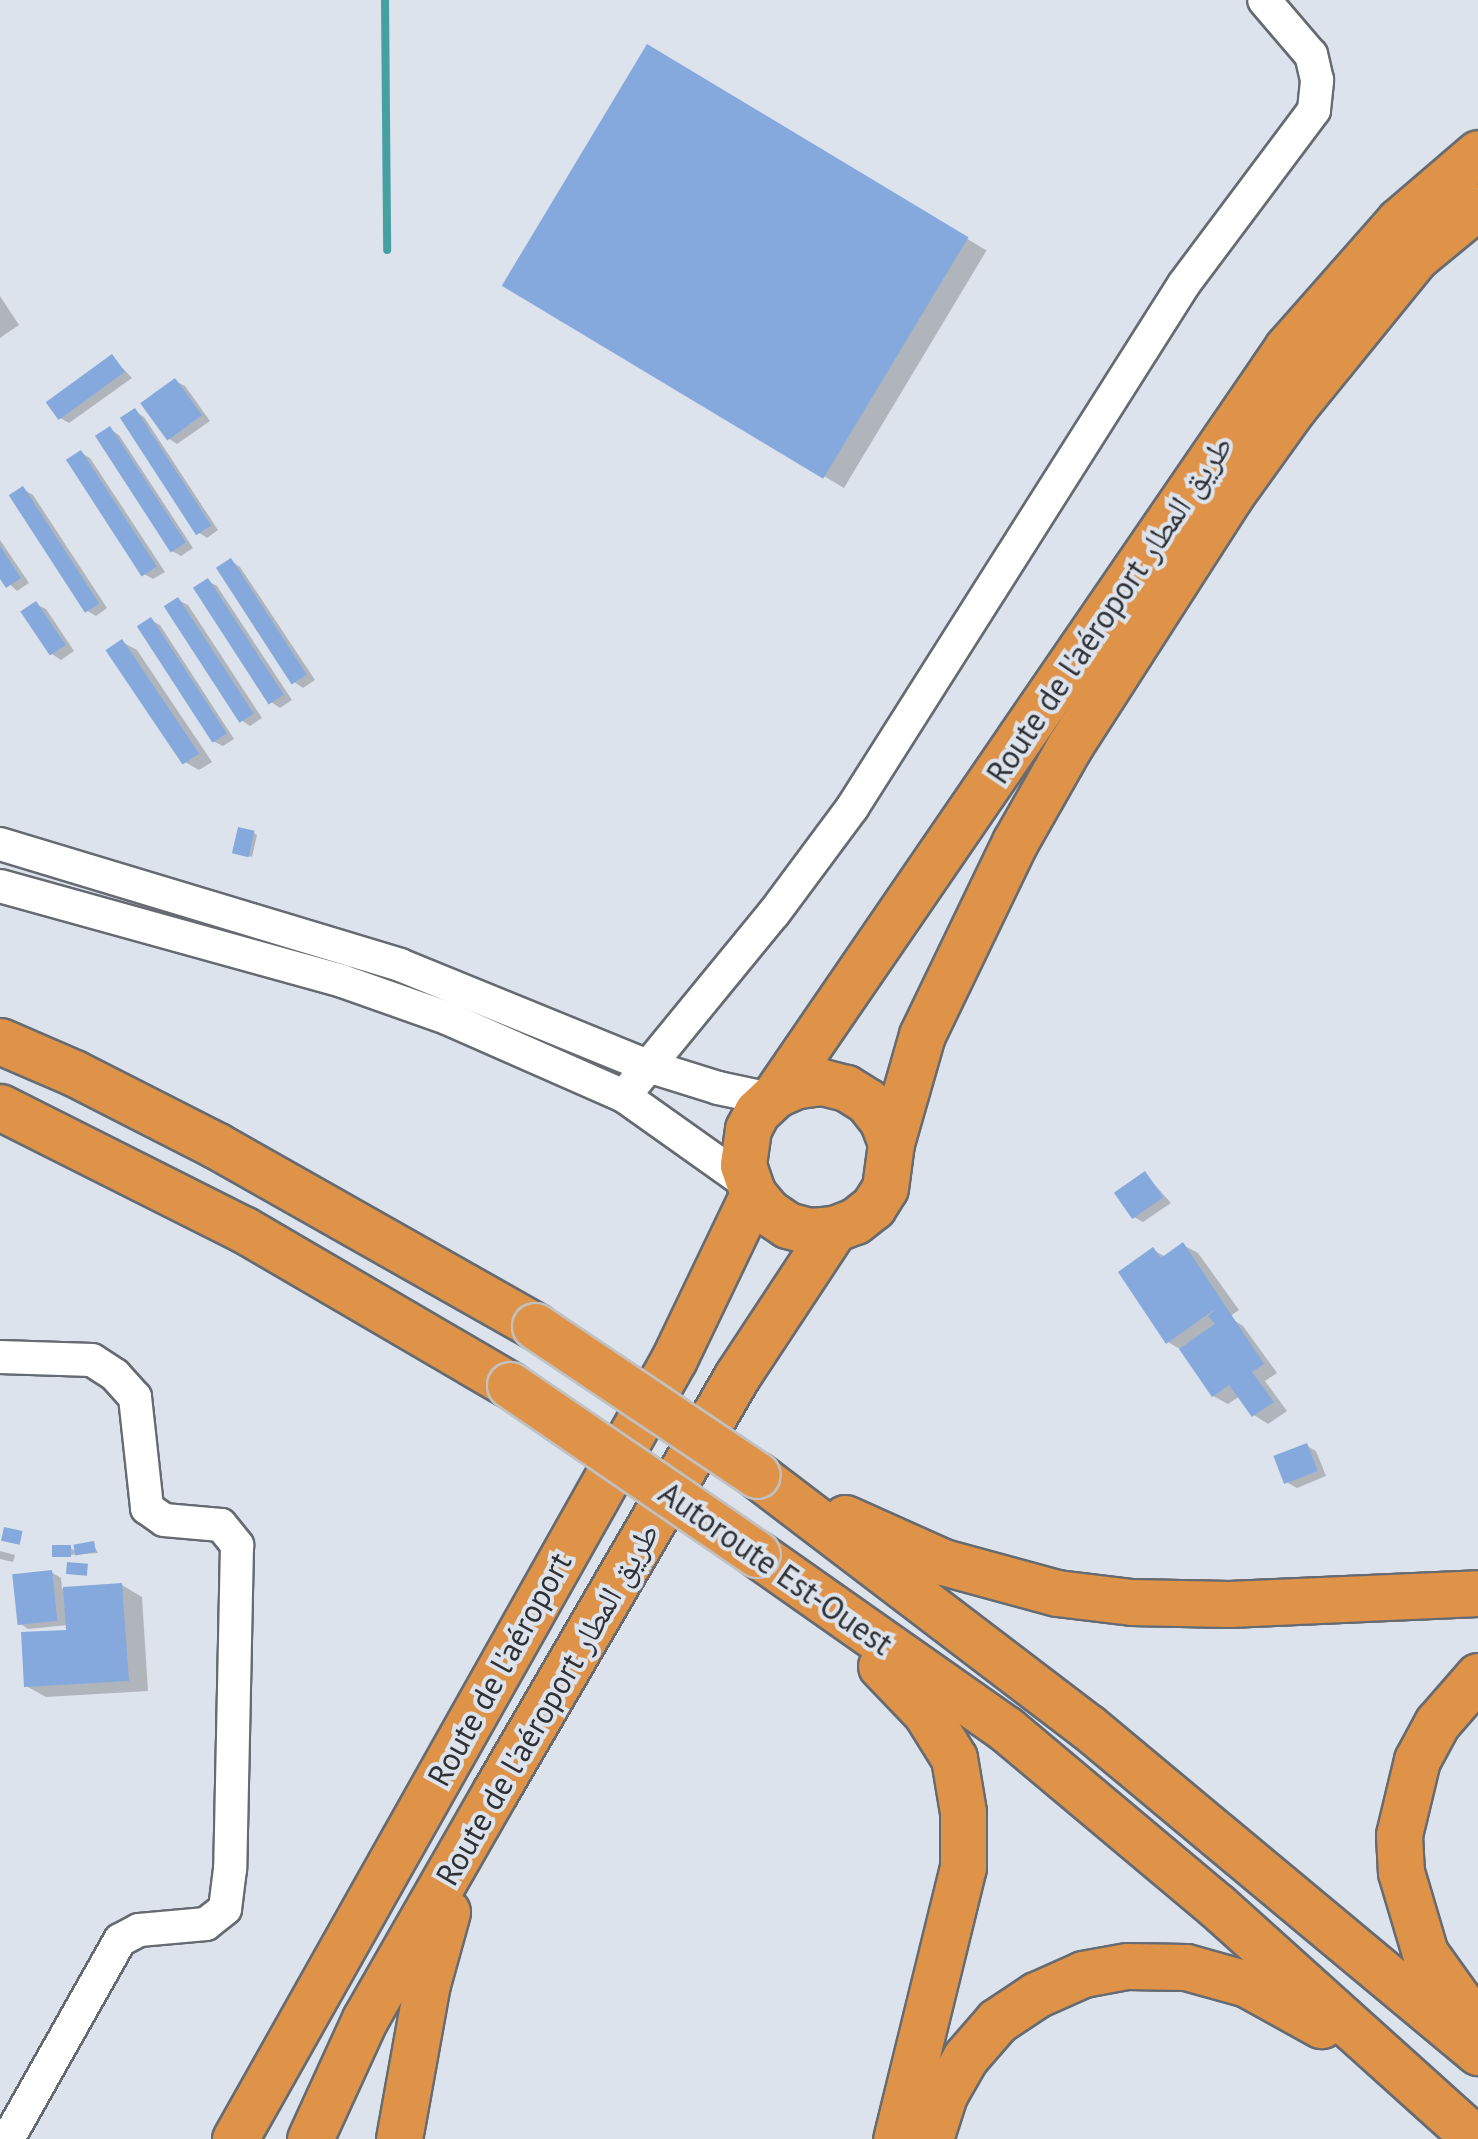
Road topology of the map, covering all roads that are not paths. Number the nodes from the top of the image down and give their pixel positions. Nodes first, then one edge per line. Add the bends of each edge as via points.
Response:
1 (1264, 0) edge
2 (1478, 153) edge
3 (1478, 206) edge
4 (0, 844) edge
5 (1, 881) edge
6 (0, 1041) edge
7 (648, 1066) junction
8 (624, 1096) junction
9 (772, 1097) junction
10 (0, 1107) edge
11 (891, 1143) junction
12 (750, 1189) junction
13 (834, 1229) junction
14 (0, 1357) edge
15 (757, 1475) junction
16 (757, 1554) junction
17 (1478, 1593) edge
18 (1478, 1676) edge
19 (495, 1792) junction
20 (356, 1928) junction
21 (1478, 2027) edge
22 (1478, 2052) edge
23 (8, 2139) edge
24 (235, 2139) edge
25 (260, 2139) edge
26 (310, 2139) edge
27 (399, 2139) edge
28 (896, 2139) edge
29 (930, 2139) edge
30 (1476, 2139) edge

1 - 7 street via 1311,56 1314,110 1184,284 852,808
2 - 9 highway, Route de l'aéroport طريق المطار via 1388,232 1288,348
3 - 11 highway, Route de l'aéroport طريق المطار via 1416,258 1294,407 1068,746 922,1035
4 - 7 street via 400,965
5 - 8 street via 392,998
6 - 15 highway, Autoroute Est-Ouest, bridge via 218,1146 535,1326
7 - 8 street
7 - 9 street
8 - 12 street
9 - 11 highway via 797,1084 846,1088 867,1100
9 - 12 highway via 748,1129 743,1166
10 - 16 highway, Autoroute Est-Ouest, bridge via 243,1230 510,1385
11 - 13 highway via 886,1188 855,1221
12 - 13 highway via 788,1225
12 - 20 highway, Route de l'aéroport via 674,1359
13 - 19 highway, Route de l'aéroport طريق المطار via 736,1376
14 - 23 street via 92,1360 115,1375 135,1397 147,1508 164,1520 221,1524 237,1546 225,1909 206,1924 138,1930 120,1940
15 - 17 highway via 943,1562 1057,1593 1229,1604
15 - 22 highway, Autoroute Est-Ouest via 1088,1726
16 - 28 highway via 859,1642 926,1713 954,1758 963,1867
16 - 30 highway, Autoroute Est-Ouest via 1006,1730 1217,1906
18 - 21 highway via 1437,1723 1417,1760 1400,1835 1400,1872 1425,1954
19 - 26 highway, Route de l'aéroport طريق المطار via 347,2054
19 - 27 highway via 438,1934
20 - 24 highway, Route de l'aéroport
20 - 25 highway
29 - 30 highway via 951,2083 997,2021 1083,1974 1128,1966 1186,1968 1247,1984 1299,2010

